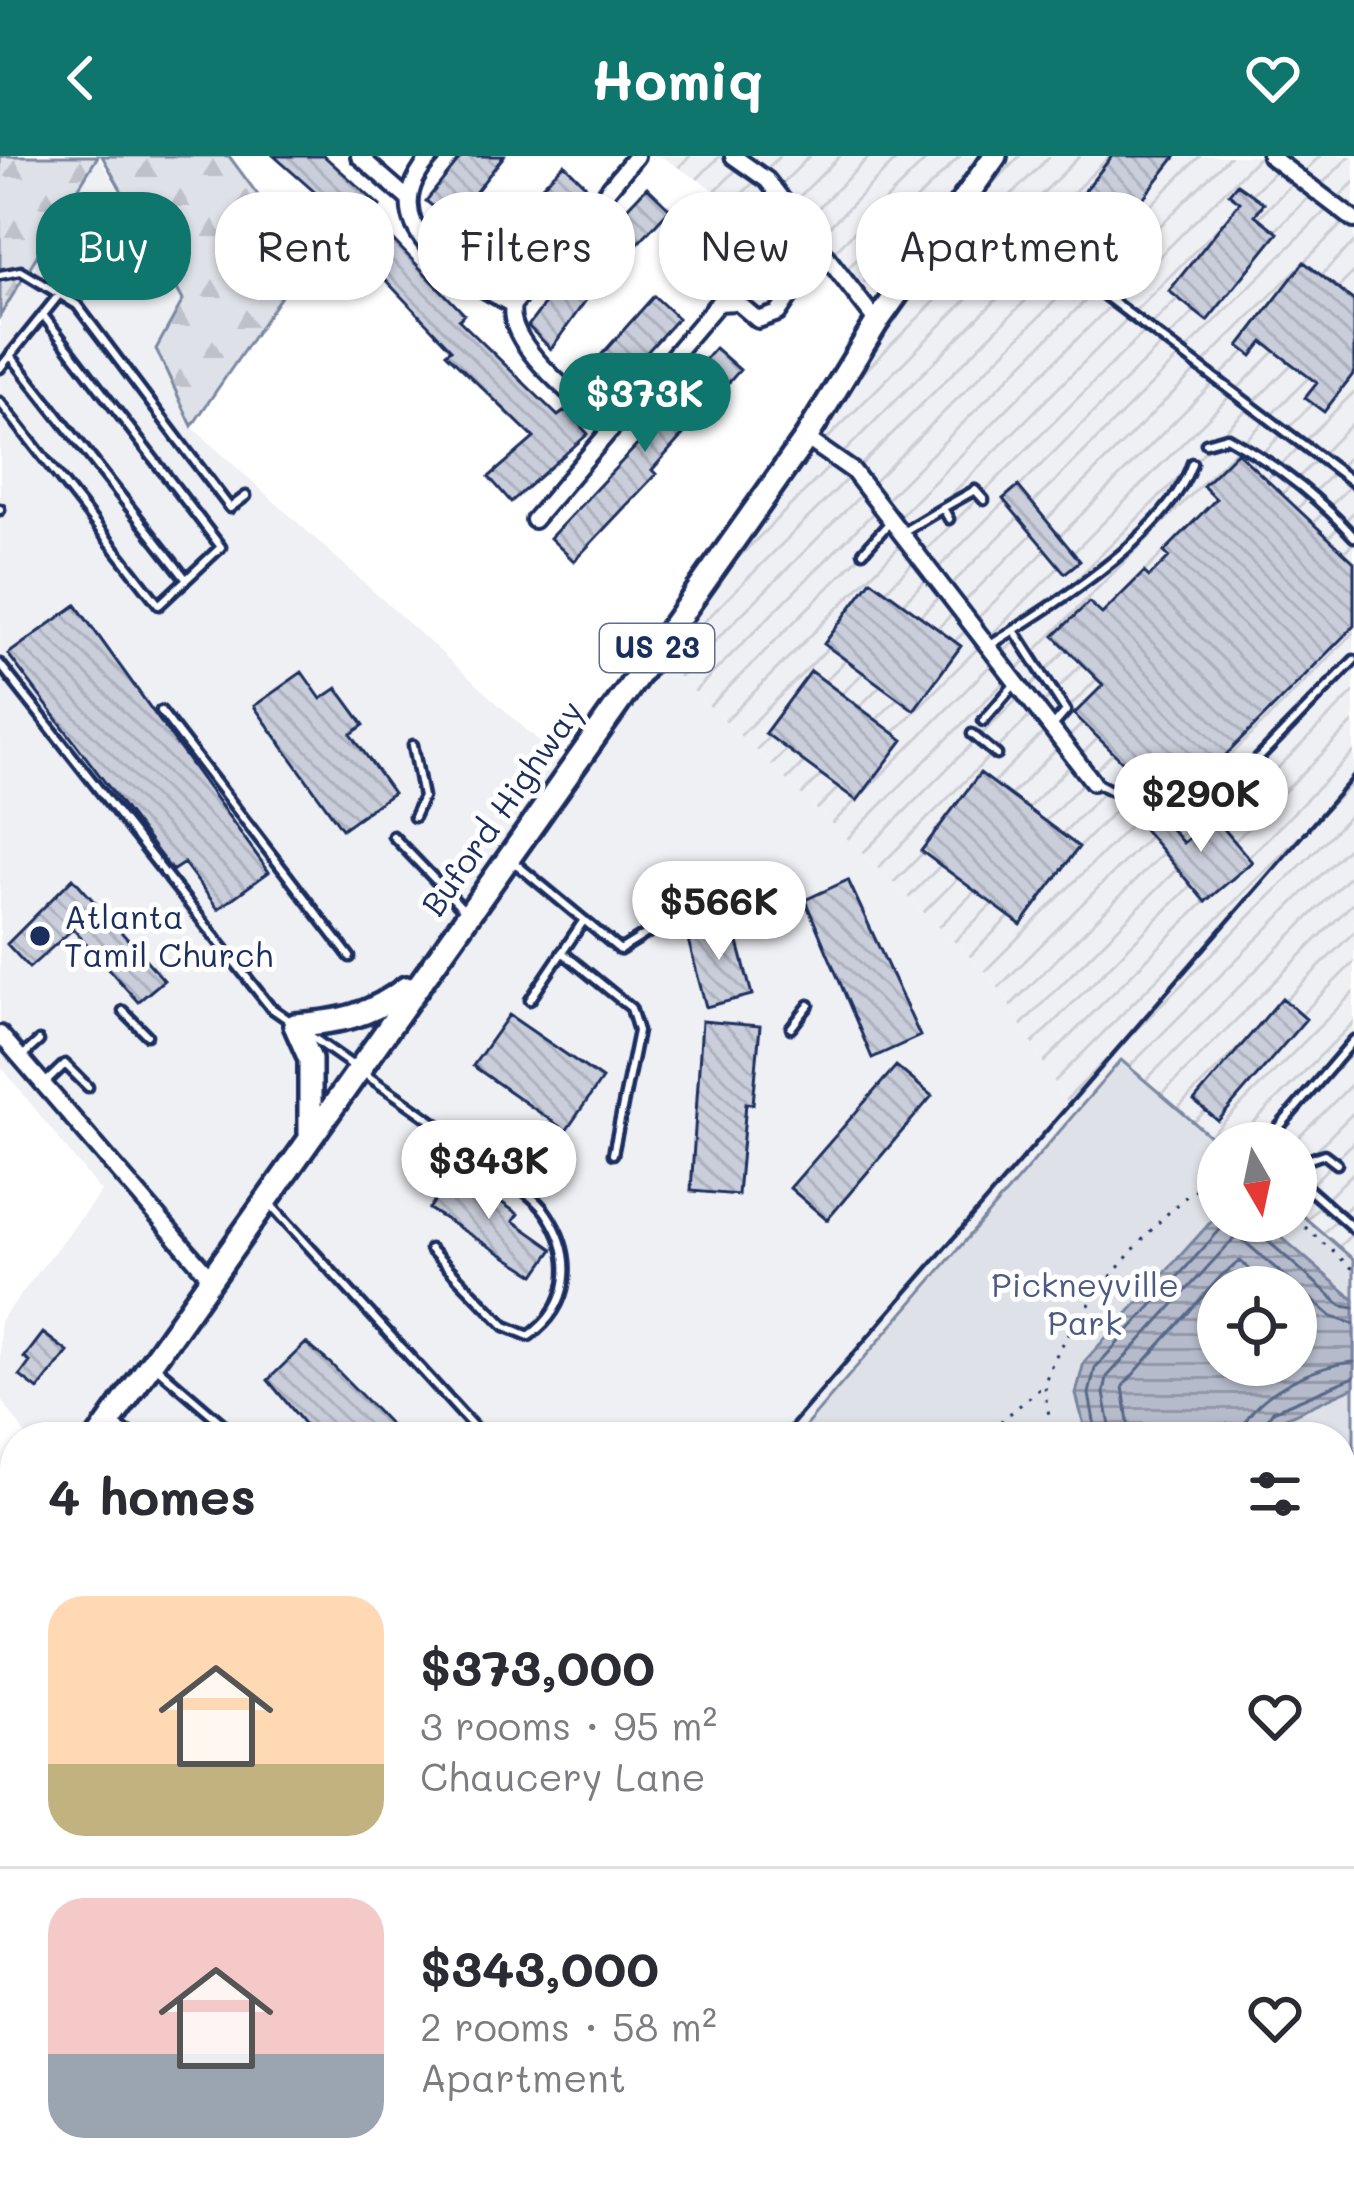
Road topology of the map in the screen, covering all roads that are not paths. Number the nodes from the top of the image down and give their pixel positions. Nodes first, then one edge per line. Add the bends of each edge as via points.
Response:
1 (359, 156) edge
2 (432, 156) edge
3 (636, 156) edge
4 (734, 156) edge
5 (994, 156) edge
6 (1270, 156) edge
7 (970, 192) edge
8 (406, 197) junction
9 (1354, 220) edge
10 (0, 275) edge
11 (36, 281) edge
12 (55, 300) edge
13 (66, 300) edge
14 (787, 300) edge
15 (894, 300) edge
16 (1111, 300) edge
17 (513, 305) junction
18 (43, 315) junction
19 (878, 322) junction
20 (10, 355) junction
21 (0, 368) edge
22 (0, 402) edge
23 (611, 430) junction
24 (806, 438) junction
25 (1206, 443) dead end
26 (1192, 463) dead end
27 (1354, 483) edge
28 (246, 496) dead end
29 (984, 500) dead end
30 (943, 508) junction
31 (534, 520) dead end
32 (949, 520) dead end
33 (896, 527) junction
34 (1354, 537) edge
35 (863, 552) dead end
36 (187, 580) junction
37 (1014, 630) junction
38 (988, 646) junction
39 (1354, 660) edge
40 (0, 664) edge
41 (1017, 683) junction
42 (161, 711) dead end
43 (983, 721) dead end
44 (1052, 728) junction
45 (972, 734) dead end
46 (413, 745) dead end
47 (997, 754) dead end
48 (1093, 782) joint
49 (414, 817) dead end
50 (393, 836) dead end
51 (507, 857) junction
52 (766, 908) dead end
53 (468, 913) junction
54 (584, 920) junction
55 (562, 952) junction
56 (350, 956) dead end
57 (426, 971) junction
58 (530, 1000) dead end
59 (809, 1005) dead end
60 (123, 1011) dead end
61 (295, 1024) junction
62 (791, 1028) dead end
63 (0, 1034) edge
64 (147, 1036) dead end
65 (1354, 1040) edge
66 (39, 1041) dead end
67 (20, 1058) junction
68 (357, 1069) junction
69 (43, 1085) junction
70 (88, 1088) dead end
71 (1283, 1122) edge
72 (310, 1135) junction
73 (613, 1154) dead end
74 (1317, 1156) edge
75 (1337, 1164) dead end
76 (1317, 1196) edge
77 (265, 1198) junction
78 (1354, 1229) edge
79 (430, 1249) dead end
80 (209, 1276) junction
81 (150, 1362) junction
82 (110, 1422) edge
83 (220, 1422) edge
84 (469, 1422) edge

1 - 8 street
2 - 8 street
3 - 17 street
4 - 19 street via 767,180
5 - 7 main road, Buford Highway / US 23
6 - 9 street
8 - 17 street via 418,231 451,271
10 - 11 lane via 21,271
12 - 18 lane
13 - 28 lane via 230,508
14 - 23 street via 758,320 736,302 718,302
15 - 19 main road, Buford Highway / US 23
16 - 27 lane
17 - 23 street via 519,340
18 - 20 lane
18 - 36 lane via 221,548
19 - 24 main road, Buford Highway / US 23
20 - 21 lane
20 - 36 lane
22 - 36 lane via 159,605
23 - 31 street
24 - 33 street via 853,471
24 - 51 main road, Buford Highway / US 23
25 - 34 lane via 1228,437 1244,446 1330,509
26 - 37 lane via 1184,486 1111,563
29 - 30 lane via 975,490
30 - 32 lane
30 - 33 lane
33 - 35 lane
33 - 38 street
37 - 38 lane
37 - 44 lane via 1066,711
38 - 41 street
39 - 48 lane via 1229,789 1175,807 1136,804
40 - 61 lane via 270,1007
41 - 43 lane
41 - 44 street
42 - 56 lane
44 - 48 street
45 - 47 lane
46 - 49 lane via 423,797
50 - 53 lane
51 - 53 main road, Buford Highway / US 23
51 - 54 lane
52 - 54 lane via 740,890 709,895 620,950
53 - 57 main road, Buford Highway / US 23
54 - 55 lane
55 - 58 lane
55 - 73 lane via 631,1008 638,1031
57 - 61 main road via 384,1006 343,1022
57 - 68 main road, Buford Highway / US 23
59 - 62 lane
60 - 64 lane
61 - 68 lane
61 - 72 main road via 310,1059
63 - 67 street
65 - 71 lane
66 - 67 lane
67 - 69 street
68 - 72 main road, Buford Highway / US 23
68 - 79 lane via 546,1212 565,1262 554,1318 529,1336 506,1326
69 - 70 lane via 65,1064
69 - 80 street
72 - 77 main road, Buford Highway / US 23
74 - 75 lane
76 - 78 lane
77 - 80 main road, Buford Highway / US 23
77 - 84 lane
80 - 81 main road, Buford Highway / US 23
81 - 82 main road, Buford Highway / US 23
81 - 83 lane

